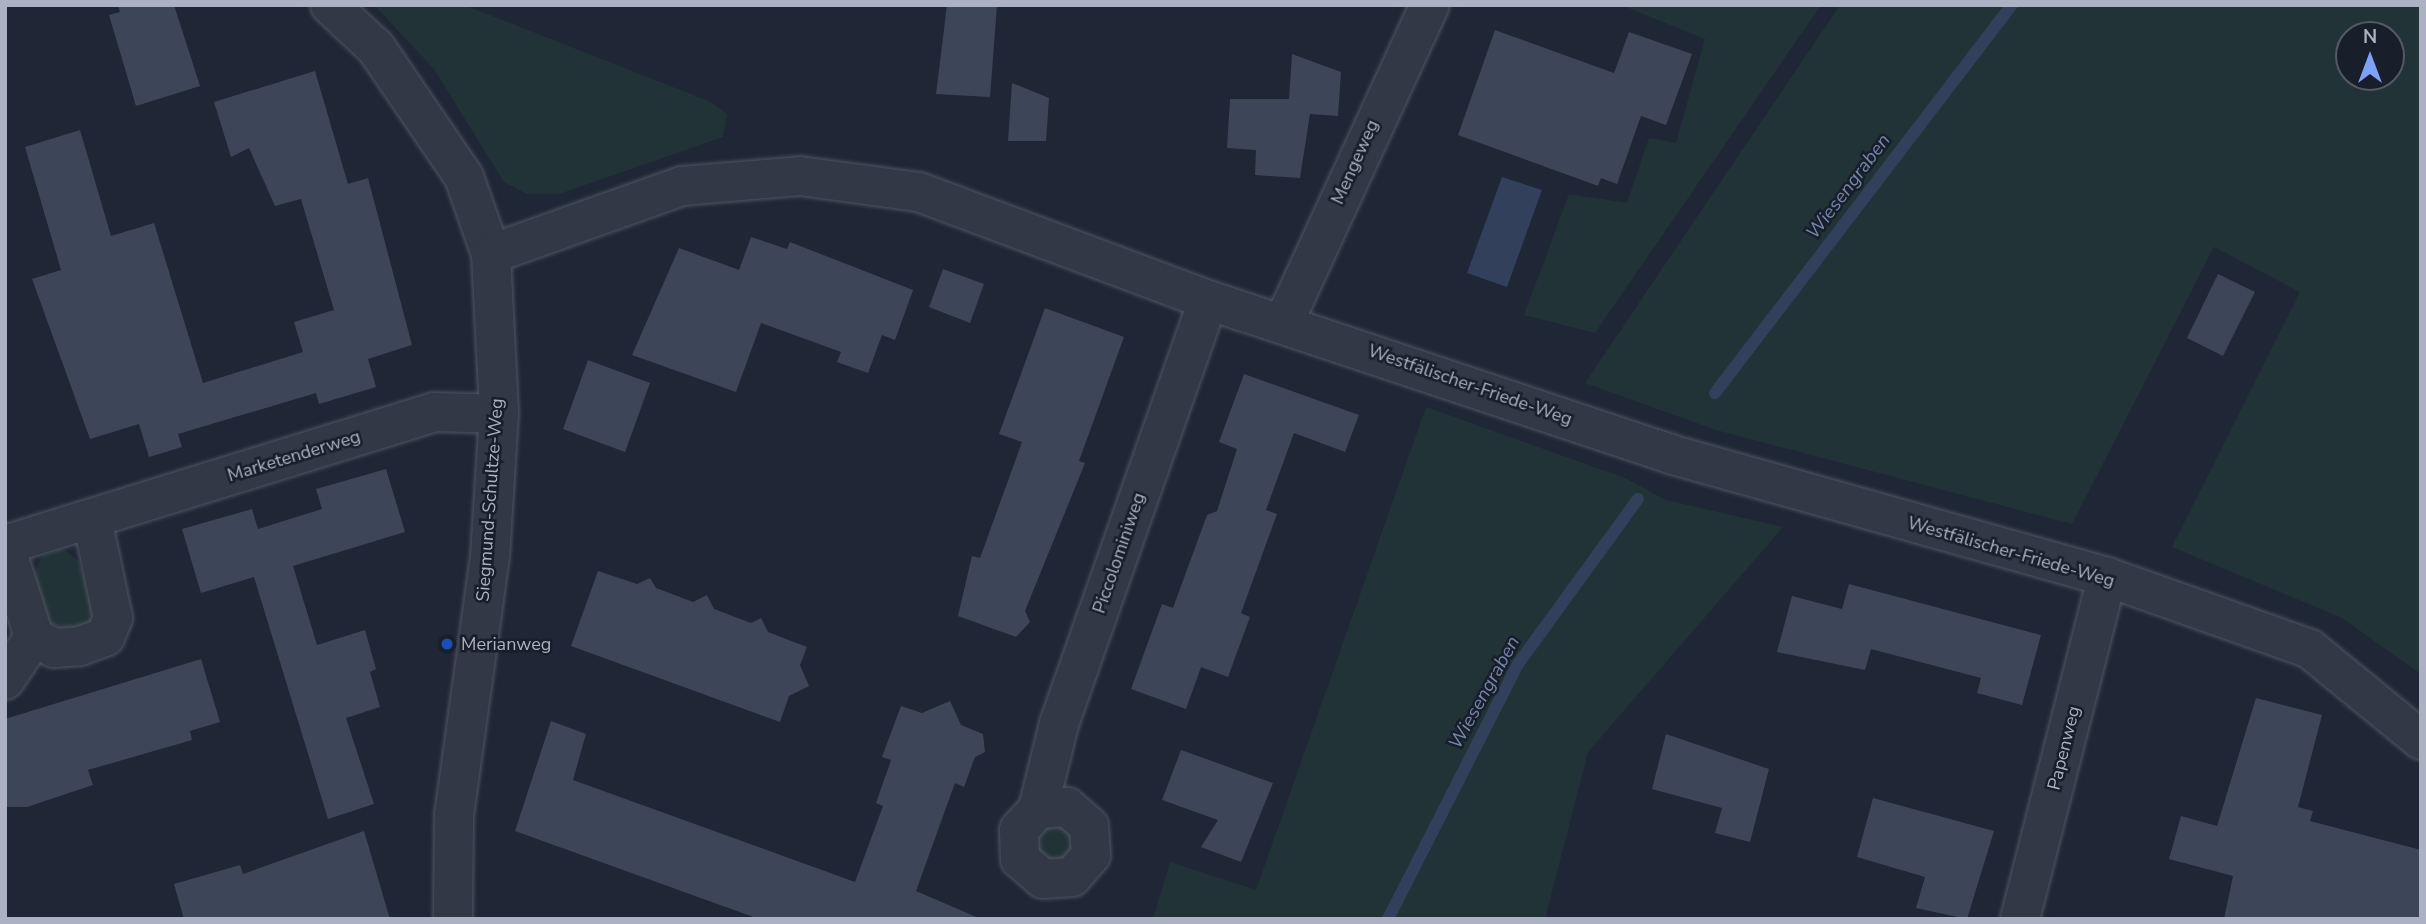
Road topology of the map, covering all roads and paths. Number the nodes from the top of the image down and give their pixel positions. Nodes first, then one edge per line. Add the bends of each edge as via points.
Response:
1 (330, 5) edge
2 (1430, 5) edge
3 (491, 254) junction
4 (1208, 300) junction
5 (1284, 322) junction
6 (499, 414) junction
7 (92, 519) junction
8 (5, 546) edge
9 (2107, 577) junction
10 (34, 637) junction
11 (5, 680) edge
12 (2421, 740) edge
13 (1038, 809) dead end
14 (453, 919) edge
15 (2020, 919) edge

1 - 3 street, Siegmund-Schultze-Weg via 376,48 464,177
2 - 5 street, Mengeweg
3 - 4 street, Westfälischer-Friede-Weg via 682,186 800,176 919,192
3 - 6 street, Siegmund-Schultze-Weg
4 - 5 street, Westfälischer-Friede-Weg
4 - 13 street, Piccolominiweg via 1059,724
5 - 9 street, Westfälischer-Friede-Weg via 1670,454
6 - 7 street, Marketenderweg via 434,412
6 - 14 street, Siegmund-Schultze-Weg via 490,556 454,815
7 - 8 street, Marketenderweg
7 - 10 street via 112,597 105,637 54,648
8 - 10 street, Marketenderweg
9 - 12 street, Westfälischer-Friede-Weg via 2310,649
9 - 15 street, Papenweg
10 - 11 street

